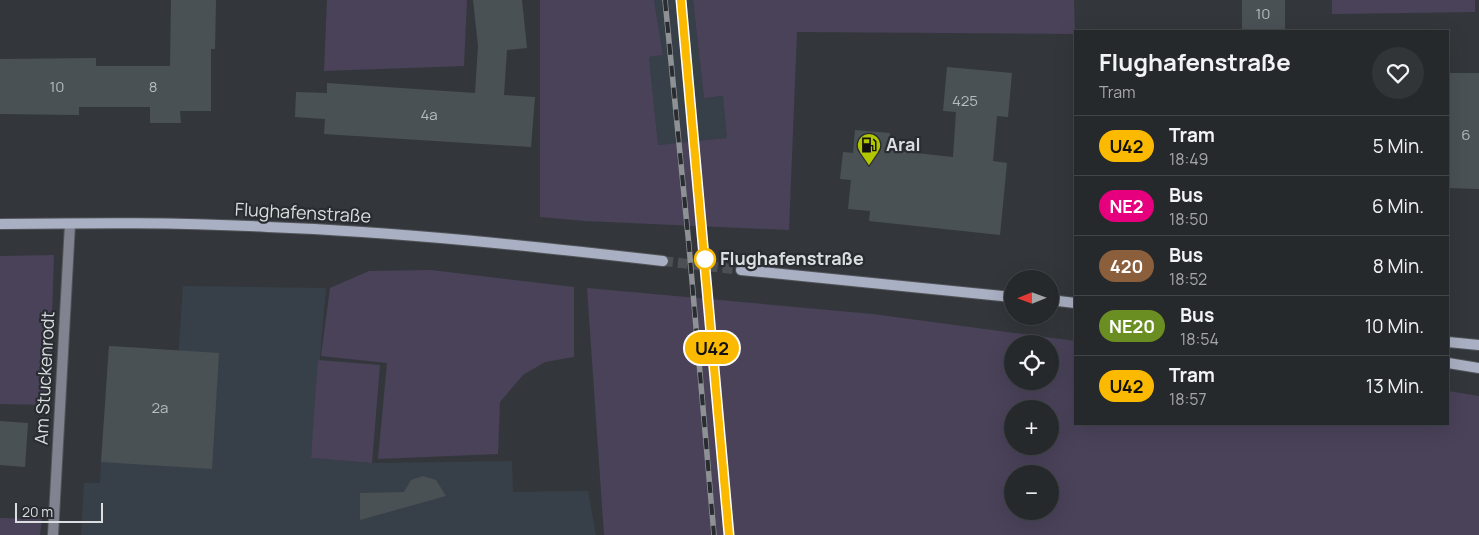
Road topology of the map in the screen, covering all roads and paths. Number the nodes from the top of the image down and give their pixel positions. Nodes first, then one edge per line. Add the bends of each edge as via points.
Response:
1 (0, 224) edge
2 (70, 224) junction
3 (664, 262) tunnel mouth
4 (741, 270) tunnel mouth
5 (1004, 296) edge
6 (1059, 301) edge
7 (1074, 303) edge
8 (1449, 342) edge
9 (1479, 345) edge
10 (1449, 363) edge
11 (1479, 368) edge
12 (53, 535) edge

1 - 2 main road, Flughafenstraße
2 - 3 main road, Flughafenstraße via 268,226 423,236
2 - 12 street, Am Stuckenrodt
4 - 5 main road
6 - 7 main road
8 - 9 main road
10 - 11 main road

